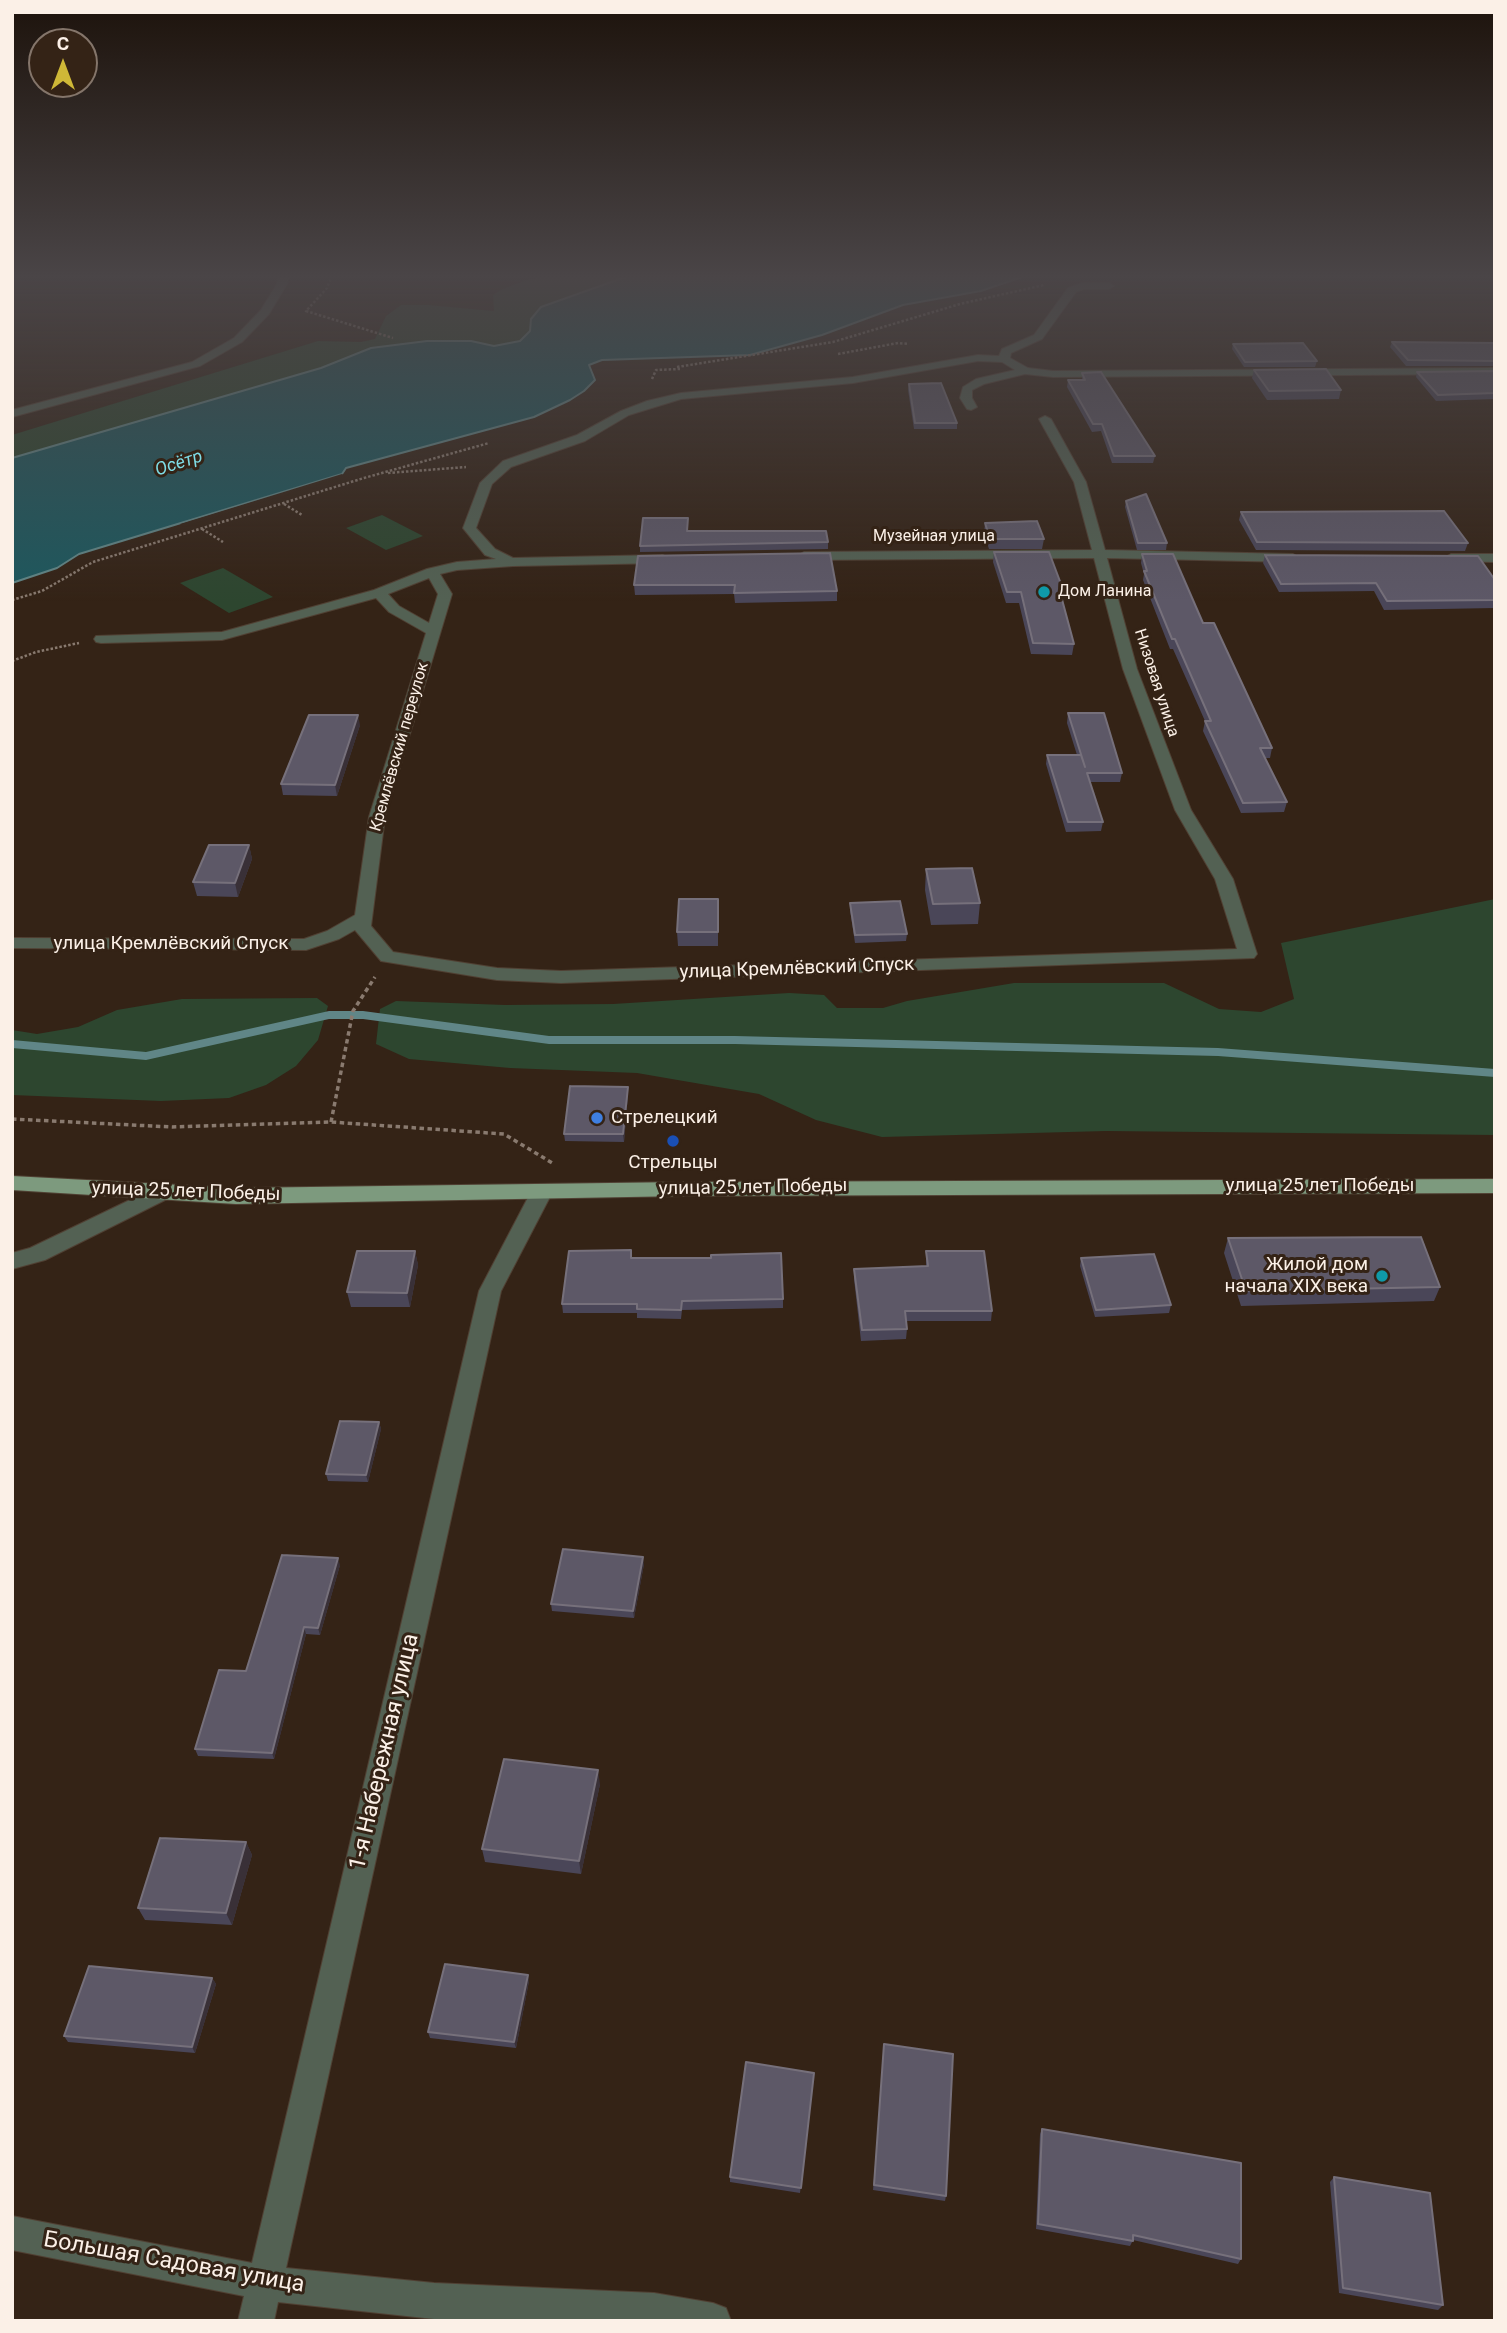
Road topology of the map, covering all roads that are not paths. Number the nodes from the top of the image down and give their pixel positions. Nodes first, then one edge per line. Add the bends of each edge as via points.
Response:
1 (123, 384) edge
2 (791, 384) edge
3 (977, 384) edge
4 (971, 407) dead end
5 (12, 414) edge
6 (1045, 419) dead end
7 (1101, 554) junction
8 (785, 556) edge
9 (1303, 558) edge
10 (1440, 558) edge
11 (1495, 558) edge
12 (675, 559) edge
13 (513, 562) junction
14 (432, 572) junction
15 (379, 593) junction
16 (433, 631) junction
17 (101, 639) road end
18 (363, 922) junction
19 (12, 943) edge
20 (1248, 954) joint
21 (12, 1183) edge
22 (1495, 1186) edge
23 (161, 1193) junction
24 (541, 1193) junction
25 (12, 1261) edge
26 (12, 2233) edge
27 (265, 2284) junction
28 (256, 2321) edge
29 (713, 2321) edge

1 - 5 street
2 - 13 street via 651,403 581,438 506,464 486,483 469,528 490,552
3 - 4 street via 967,389
6 - 7 street, Низовая улица via 1080,482
7 - 8 street, Музейная улица
7 - 9 street, Музейная улица
7 - 20 street, Низовая улица via 1130,669 1182,810 1224,879
10 - 11 street
12 - 13 street
13 - 14 street
14 - 15 street
14 - 16 street, Кремлёвский переулок via 445,594
15 - 16 street via 394,609
15 - 17 street via 222,636
16 - 18 street, Кремлёвский переулок via 377,817
18 - 19 street, улица Кремлёвский Спуск via 306,945
18 - 20 street, улица Кремлёвский Спуск via 387,957 497,974 561,977
21 - 23 main road, улица 25 лет Победы
22 - 24 main road, улица 25 лет Победы
23 - 24 main road, улица 25 лет Победы
23 - 25 street via 37,1254
24 - 27 street, 1-я Набережная улица via 489,1292
26 - 27 street, Большая Садовая улица
27 - 28 street, 1-я Набережная улица
27 - 29 street, Большая Садовая улица via 434,2301 654,2311

